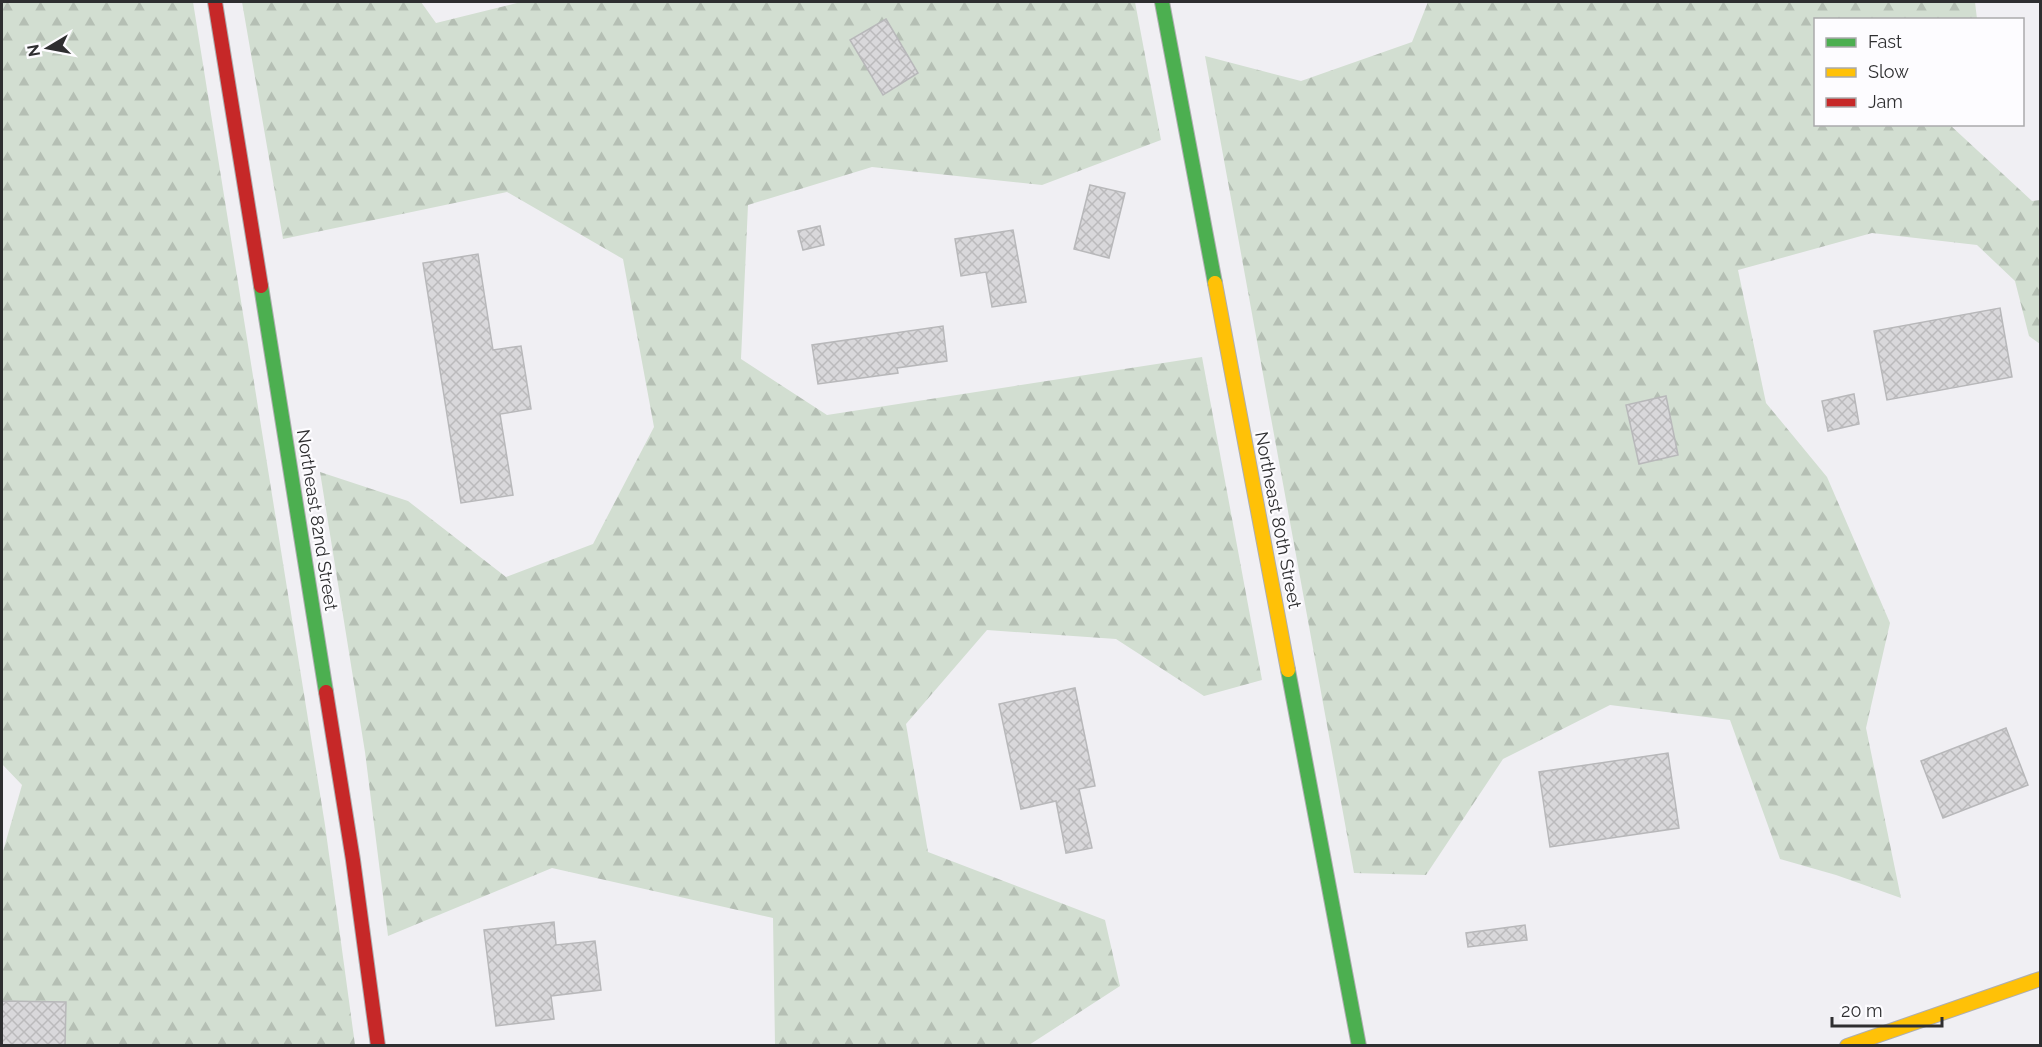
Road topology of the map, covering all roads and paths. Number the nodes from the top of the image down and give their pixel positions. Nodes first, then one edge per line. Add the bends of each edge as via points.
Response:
1 (215, 2) edge
2 (1162, 2) edge
3 (2040, 979) edge
4 (378, 1046) edge
5 (1359, 1046) edge
6 (1847, 1046) edge

1 - 4 street, Northeast 82nd Street via 354,860
2 - 5 street, Northeast 80th Street
3 - 6 street

